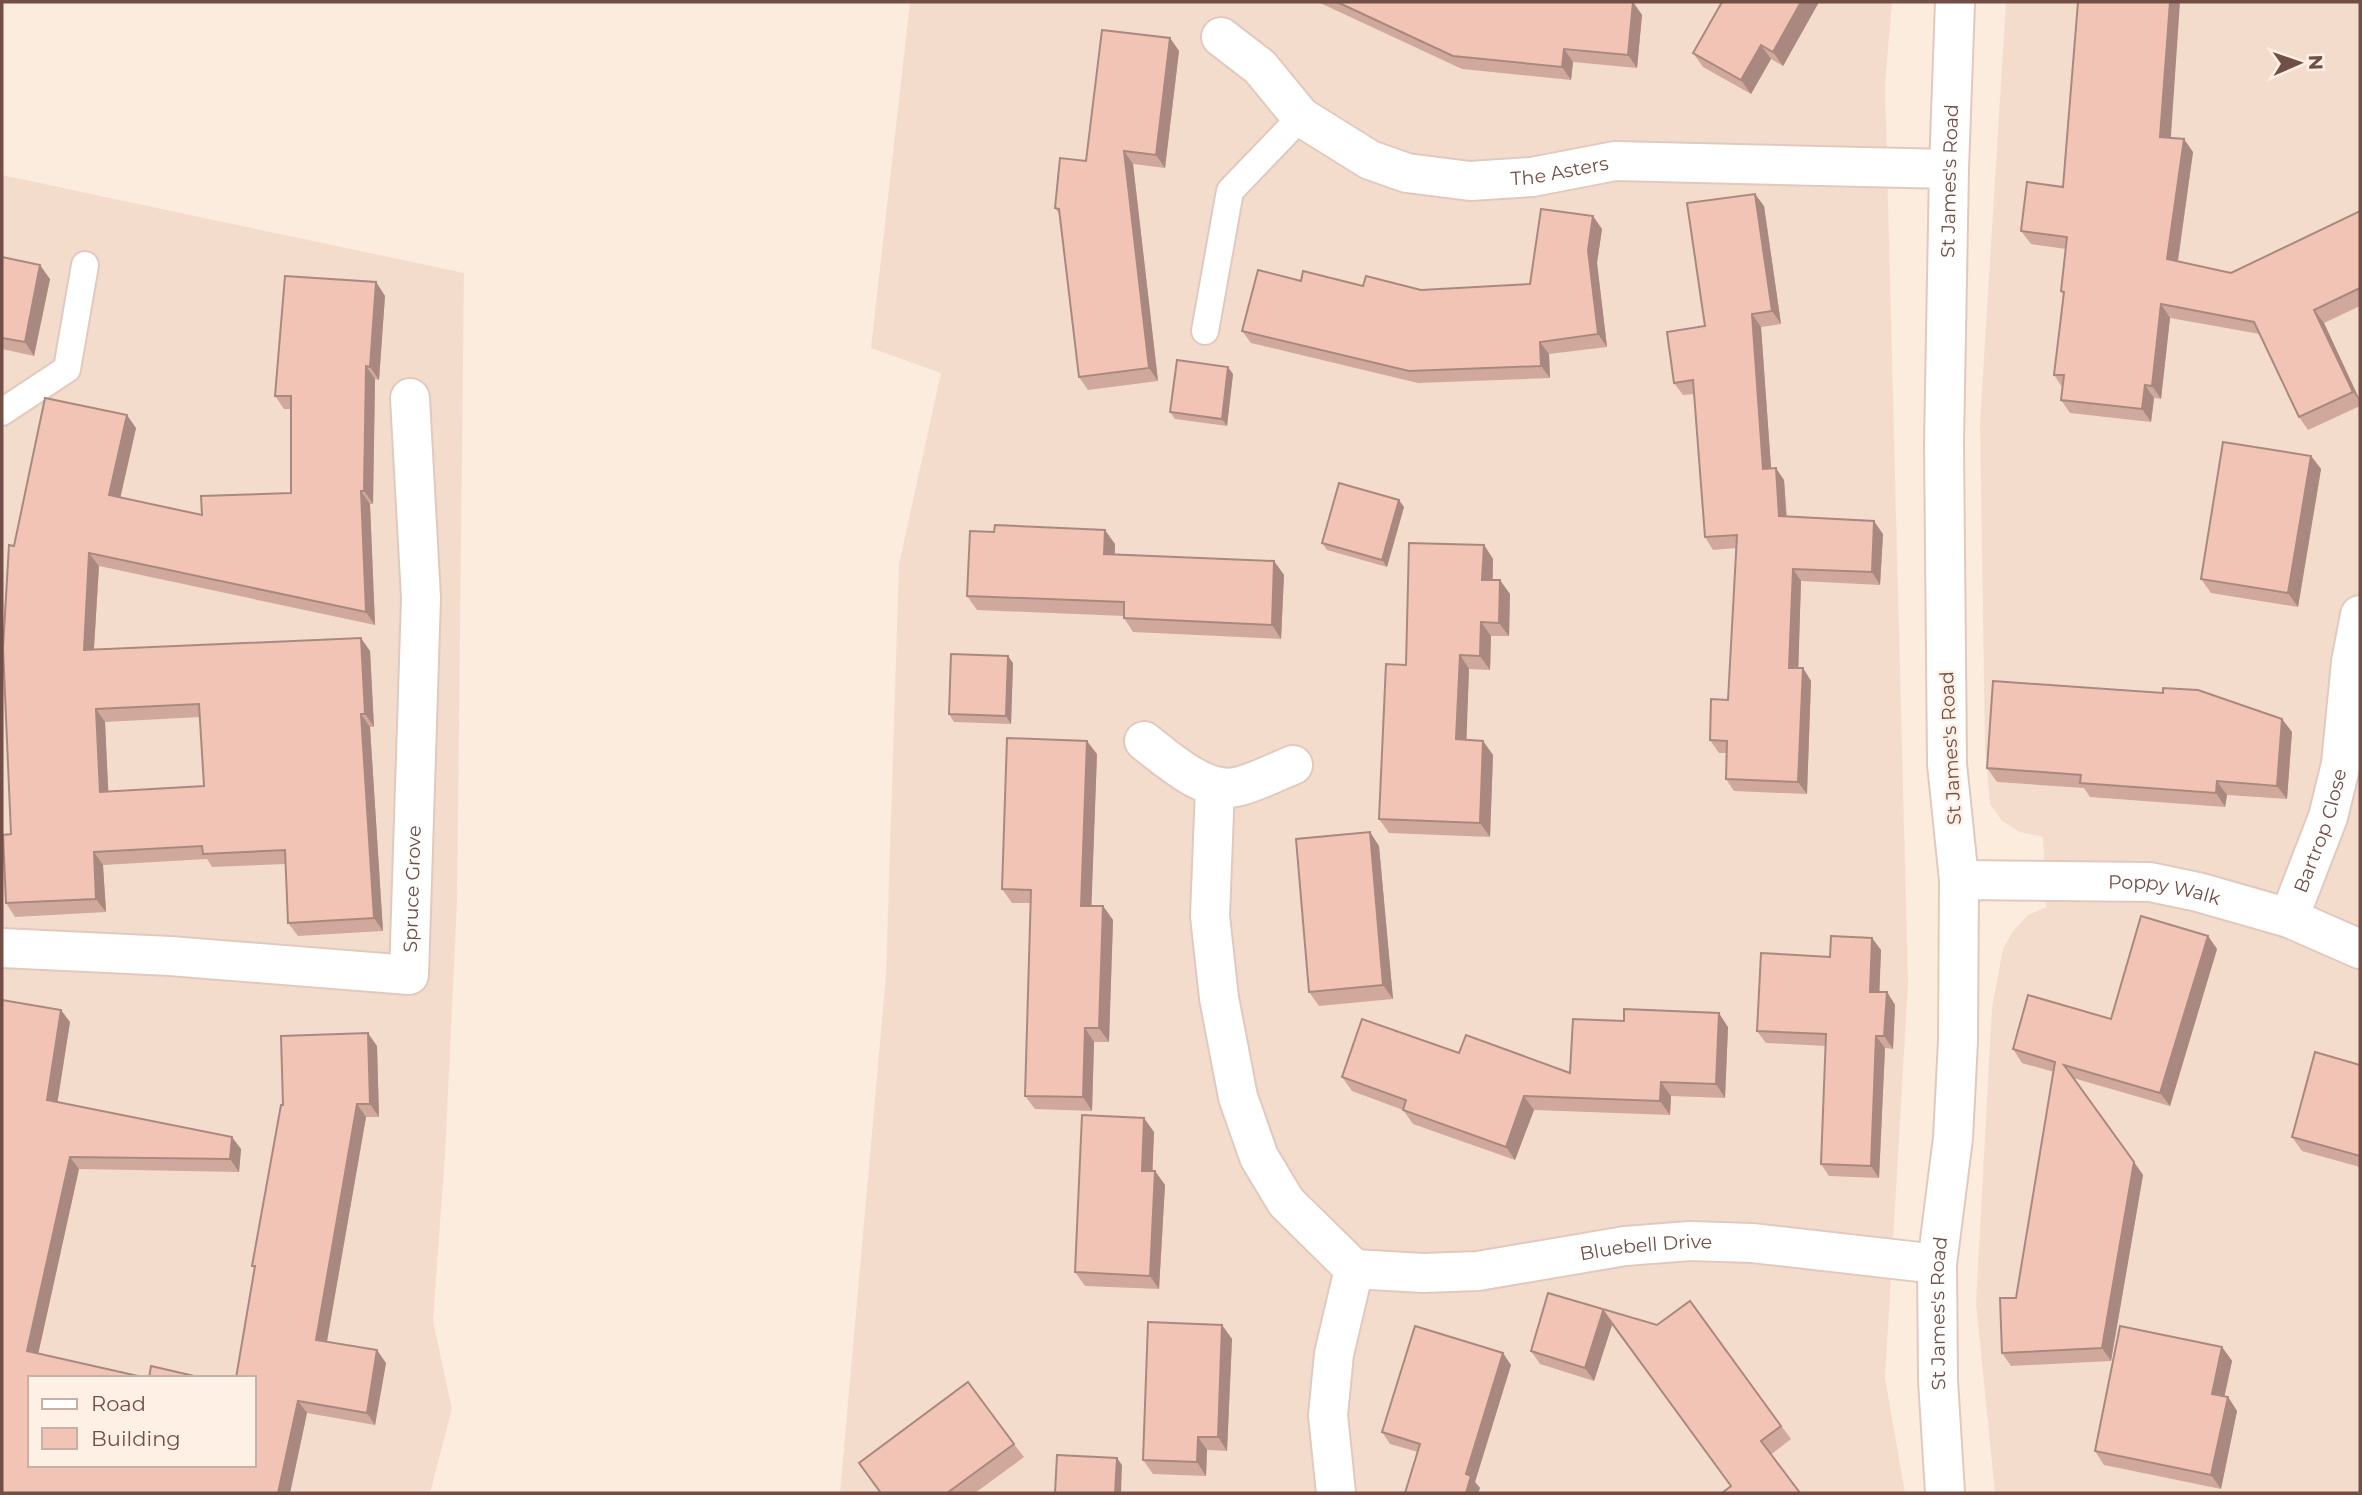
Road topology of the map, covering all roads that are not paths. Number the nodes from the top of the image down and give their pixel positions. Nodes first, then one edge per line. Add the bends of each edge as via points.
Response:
1 (1955, 2) edge
2 (1221, 37) dead end
3 (1301, 117) junction
4 (1949, 169) junction
5 (85, 265) dead end
6 (1205, 331) dead end
7 (410, 398) dead end
8 (2, 412) edge
9 (2360, 615) edge
10 (1144, 741) dead end
11 (1293, 765) dead end
12 (1215, 787) junction
13 (1959, 880) junction
14 (2289, 918) junction
15 (2, 948) edge
16 (2360, 948) edge
17 (1937, 1264) junction
18 (1354, 1269) junction
19 (1333, 1492) edge
20 (1945, 1493) edge

1 - 4 street, St James's Road
2 - 3 street, The Asters via 1260,67
3 - 4 street, The Asters via 1370,160 1408,173 1470,180 1532,177 1615,161
3 - 6 lane via 1230,191
4 - 13 street, St James's Road via 1944,443 1947,764
5 - 8 lane via 67,369
7 - 15 street, Spruce Grove via 421,598 409,975
9 - 14 street, Bartrop Close via 2341,764 2328,817
10 - 12 street via 1179,769
11 - 12 street via 1235,787
12 - 18 street via 1210,916 1219,998 1238,1097 1259,1157 1286,1202
13 - 14 street, Poppy Walk via 2150,882
13 - 17 street, St James's Road via 1953,1138
14 - 16 street, Poppy Walk
17 - 18 street, Bluebell Drive via 1752,1243 1690,1241 1625,1246 1478,1271
17 - 20 street, St James's Road
18 - 19 street via 1334,1354 1328,1415

